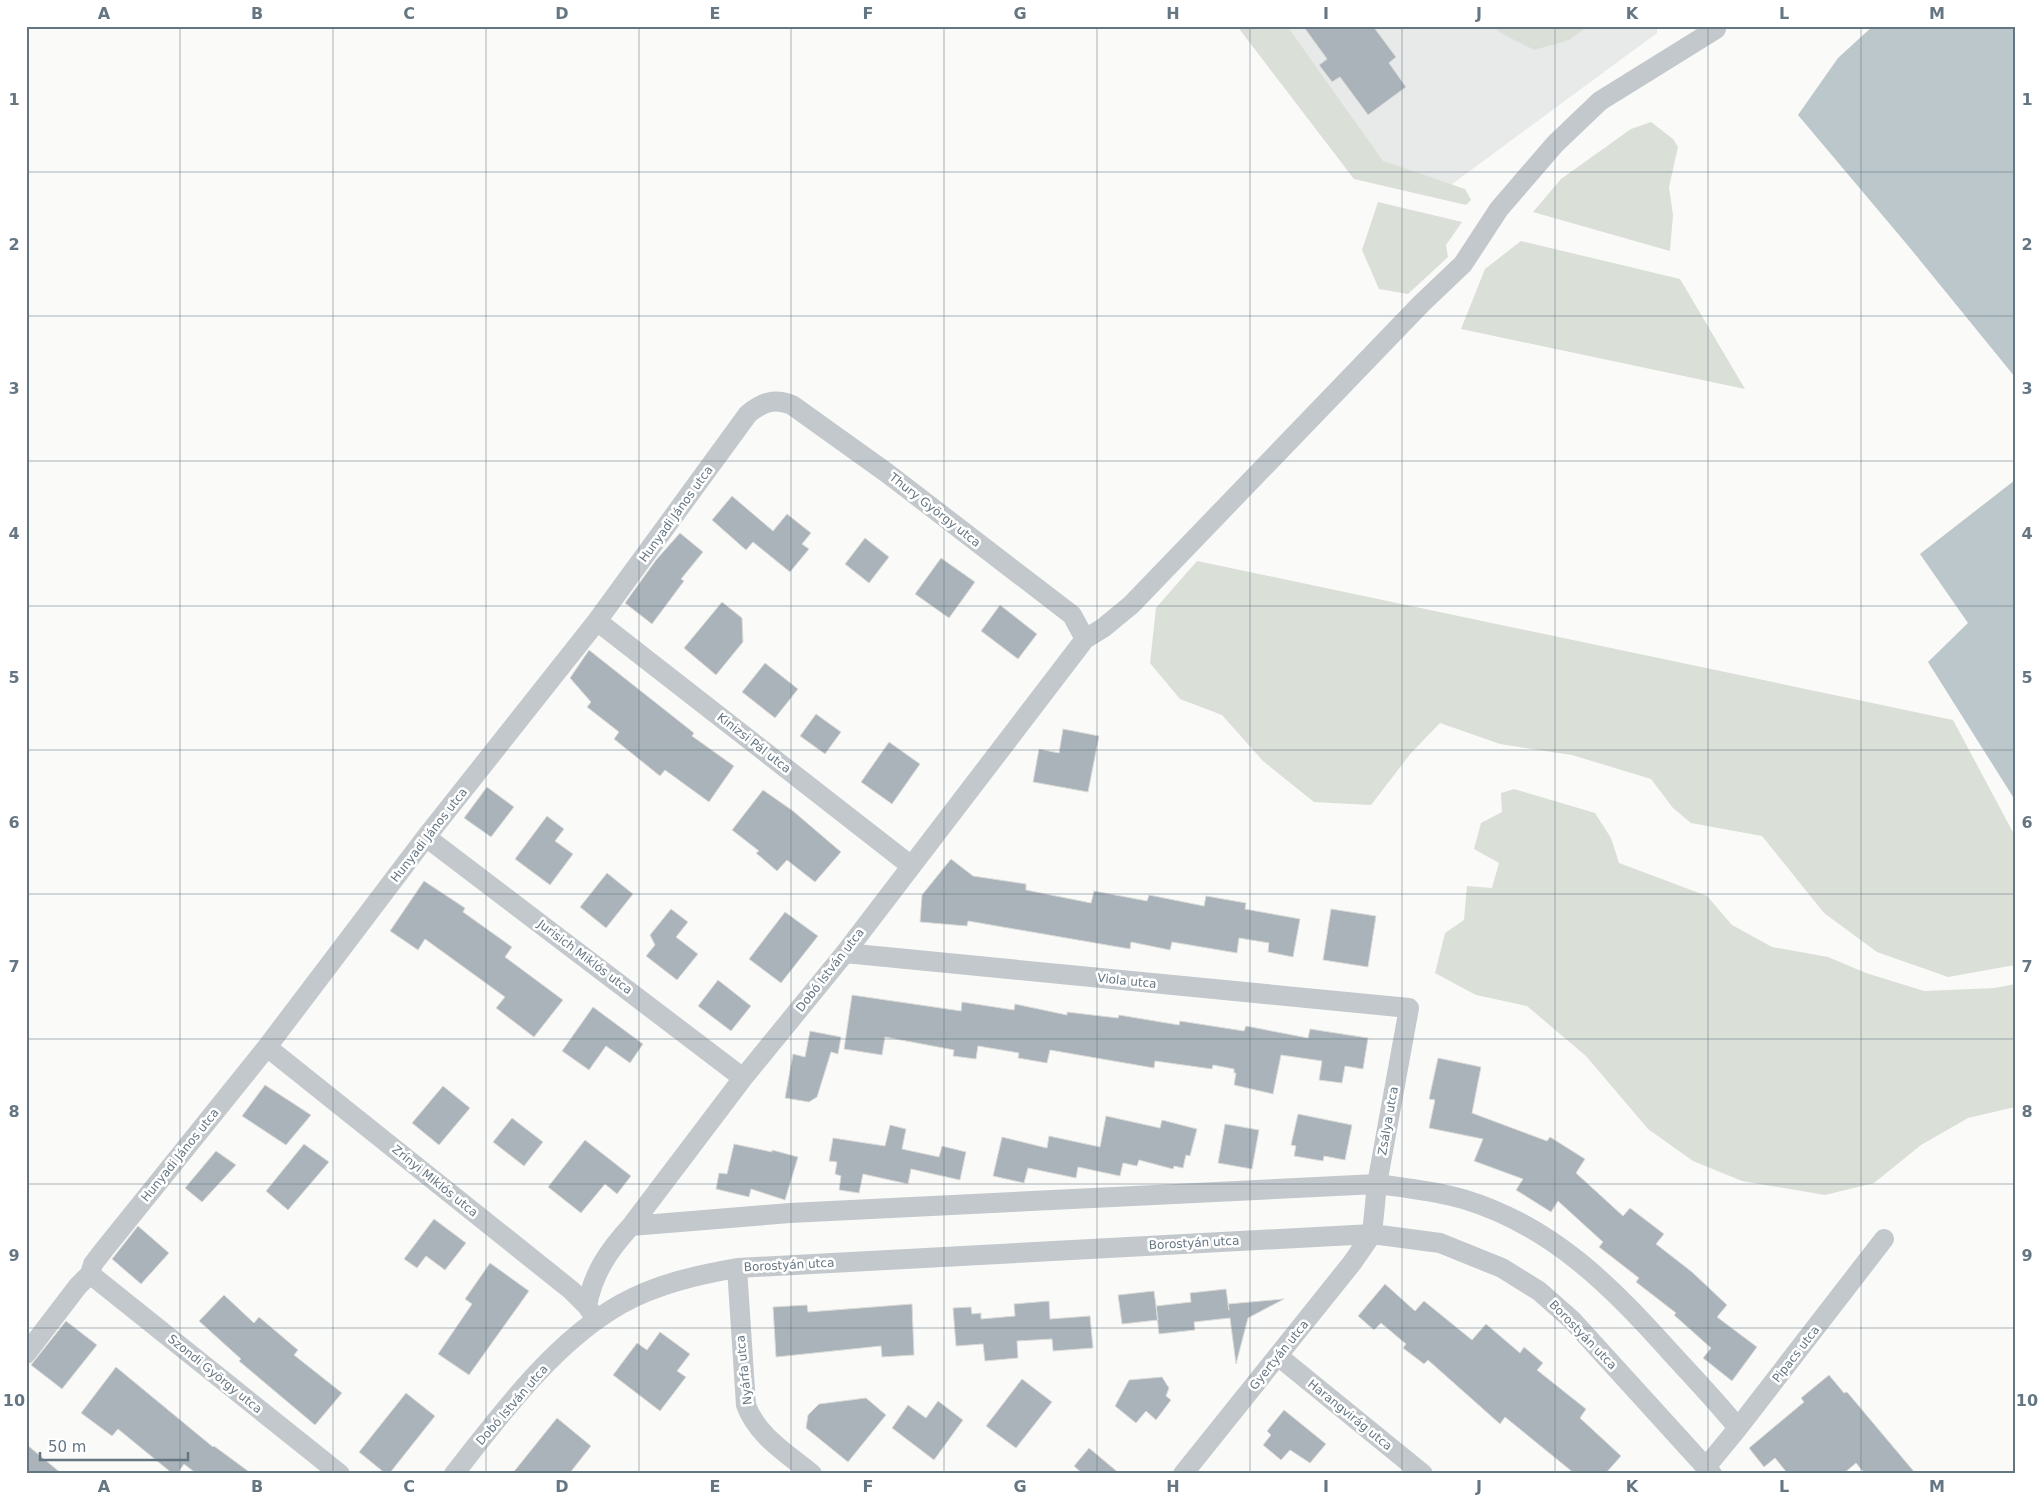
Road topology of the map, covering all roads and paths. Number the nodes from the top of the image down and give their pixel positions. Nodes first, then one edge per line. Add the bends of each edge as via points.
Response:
1 (1716, 29) dead end
2 (771, 401) joint
3 (598, 621) junction
4 (1085, 639) junction
5 (426, 837) junction
6 (910, 865) junction
7 (844, 953) junction
8 (1409, 1008) joint
9 (267, 1046) junction
10 (743, 1078) junction
11 (1377, 1184) junction
12 (631, 1226) junction
13 (1372, 1234) junction
14 (1884, 1239) dead end
15 (737, 1268) junction
16 (90, 1274) junction
17 (592, 1313) junction
18 (26, 1354) edge
19 (1278, 1356) junction
20 (1738, 1428) junction
21 (1709, 1470) edge
22 (340, 1474) edge
23 (454, 1474) edge
24 (812, 1474) edge
25 (1184, 1474) edge
26 (1423, 1474) edge

1 - 4 street, Dobó István utca via 1600,101 1499,209 1463,264 1131,605
2 - 3 street, Hunyadi János utca via 760,404 748,414
2 - 4 street, Thury György utca via 781,400 792,405 894,479 1072,615
3 - 5 street, Hunyadi János utca
3 - 6 street, Kinizsi Pál utca
4 - 6 street, Dobó István utca
5 - 9 street, Hunyadi János utca
5 - 10 street, Jurisich Miklós utca
6 - 7 street, Dobó István utca
7 - 8 street, Viola utca
7 - 10 street, Dobó István utca
8 - 11 street, Zsálya utca
9 - 16 street, Hunyadi János utca via 103,1251
9 - 17 street, Zrínyi Miklós utca via 571,1290
10 - 12 street, Dobó István utca
11 - 12 street via 810,1212
11 - 13 street, Zsálya utca
11 - 20 street via 1464,1199 1550,1238 1625,1302
12 - 17 street, Dobó István utca via 602,1263 590,1286
13 - 15 street, Borostyán utca
13 - 19 street, Gyertyán utca
13 - 21 street, Borostyán utca via 1440,1243 1502,1268 1540,1292 1572,1320
14 - 20 street, Pipacs utca
15 - 17 street, Borostyán utca via 692,1276
15 - 24 street, Nyárfa utca via 746,1406 761,1432
16 - 18 street, Hunyadi János utca
16 - 22 street, Szondi György utca
17 - 23 street, Dobó István utca via 501,1414
19 - 25 street, Gyertyán utca
19 - 26 street, Harangvirág utca
20 - 21 street, Pipacs utca

